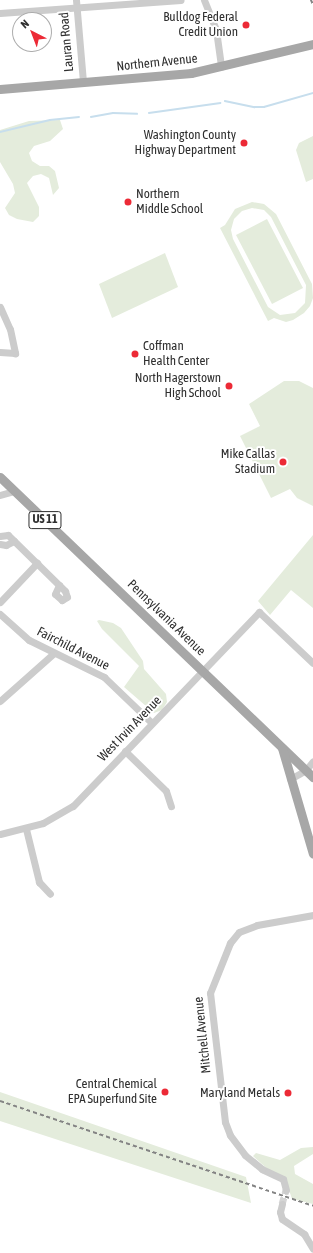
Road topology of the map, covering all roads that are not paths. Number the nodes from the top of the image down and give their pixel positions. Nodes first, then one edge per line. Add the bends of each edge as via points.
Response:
1 (76, 0) edge
2 (181, 0) edge
3 (204, 0) edge
4 (76, 8) junction
5 (0, 13) edge
6 (313, 44) edge
7 (221, 68) junction
8 (83, 82) junction
9 (0, 89) edge
10 (0, 308) edge
11 (0, 352) edge
12 (0, 477) edge
13 (14, 491) junction
14 (0, 496) edge
15 (0, 536) edge
16 (14, 541) junction
17 (0, 544) edge
18 (37, 563) junction
19 (59, 585) dead end
20 (0, 602) edge
21 (0, 614) edge
22 (54, 653) junction
23 (313, 663) edge
24 (202, 671) junction
25 (0, 701) edge
26 (152, 723) junction
27 (281, 746) junction
28 (125, 751) junction
29 (313, 761) edge
30 (306, 770) junction
31 (313, 777) edge
32 (290, 779) junction
33 (171, 806) dead end
34 (26, 829) junction
35 (0, 834) edge
36 (313, 854) edge
37 (50, 894) dead end
38 (313, 915) edge
39 (286, 1190) dead end
40 (282, 1204) tunnel mouth
41 (313, 1249) edge

1 - 4 street, Lauran Road
2 - 4 street
3 - 7 street via 216,30
4 - 5 street
4 - 8 street, Lauran Road
6 - 7 main road, Northern Avenue
7 - 8 main road, Northern Avenue via 184,74
8 - 9 main road, Northern Avenue
10 - 11 street via 10,329 15,353
12 - 13 main road, Pennsylvania Avenue / US 11
13 - 14 street
13 - 24 main road, Pennsylvania Avenue / US 11
15 - 16 street via 8,535
16 - 17 street via 6,545
16 - 18 street
18 - 19 street
18 - 20 street
21 - 22 street, Fairchild Avenue via 29,640
22 - 25 street
22 - 26 street, Fairchild Avenue via 104,677
23 - 24 street, West Irvin Avenue via 259,612
24 - 26 street, West Irvin Avenue
24 - 27 main road, Pennsylvania Avenue / US 11
26 - 28 street, West Irvin Avenue
27 - 30 main road, Pennsylvania Avenue
27 - 32 main road
28 - 33 street via 166,791
28 - 34 street, West Irvin Avenue via 73,806 54,818
29 - 30 street
30 - 31 main road, Pennsylvania Avenue
30 - 32 street
32 - 36 main road
34 - 35 street, West Irvin Avenue
34 - 37 street via 39,882
38 - 39 street, Mitchell Avenue via 257,925 239,932 230,943 210,992 225,1122 230,1135 245,1155 262,1169 283,1179
40 - 41 street via 282,1219 304,1234

